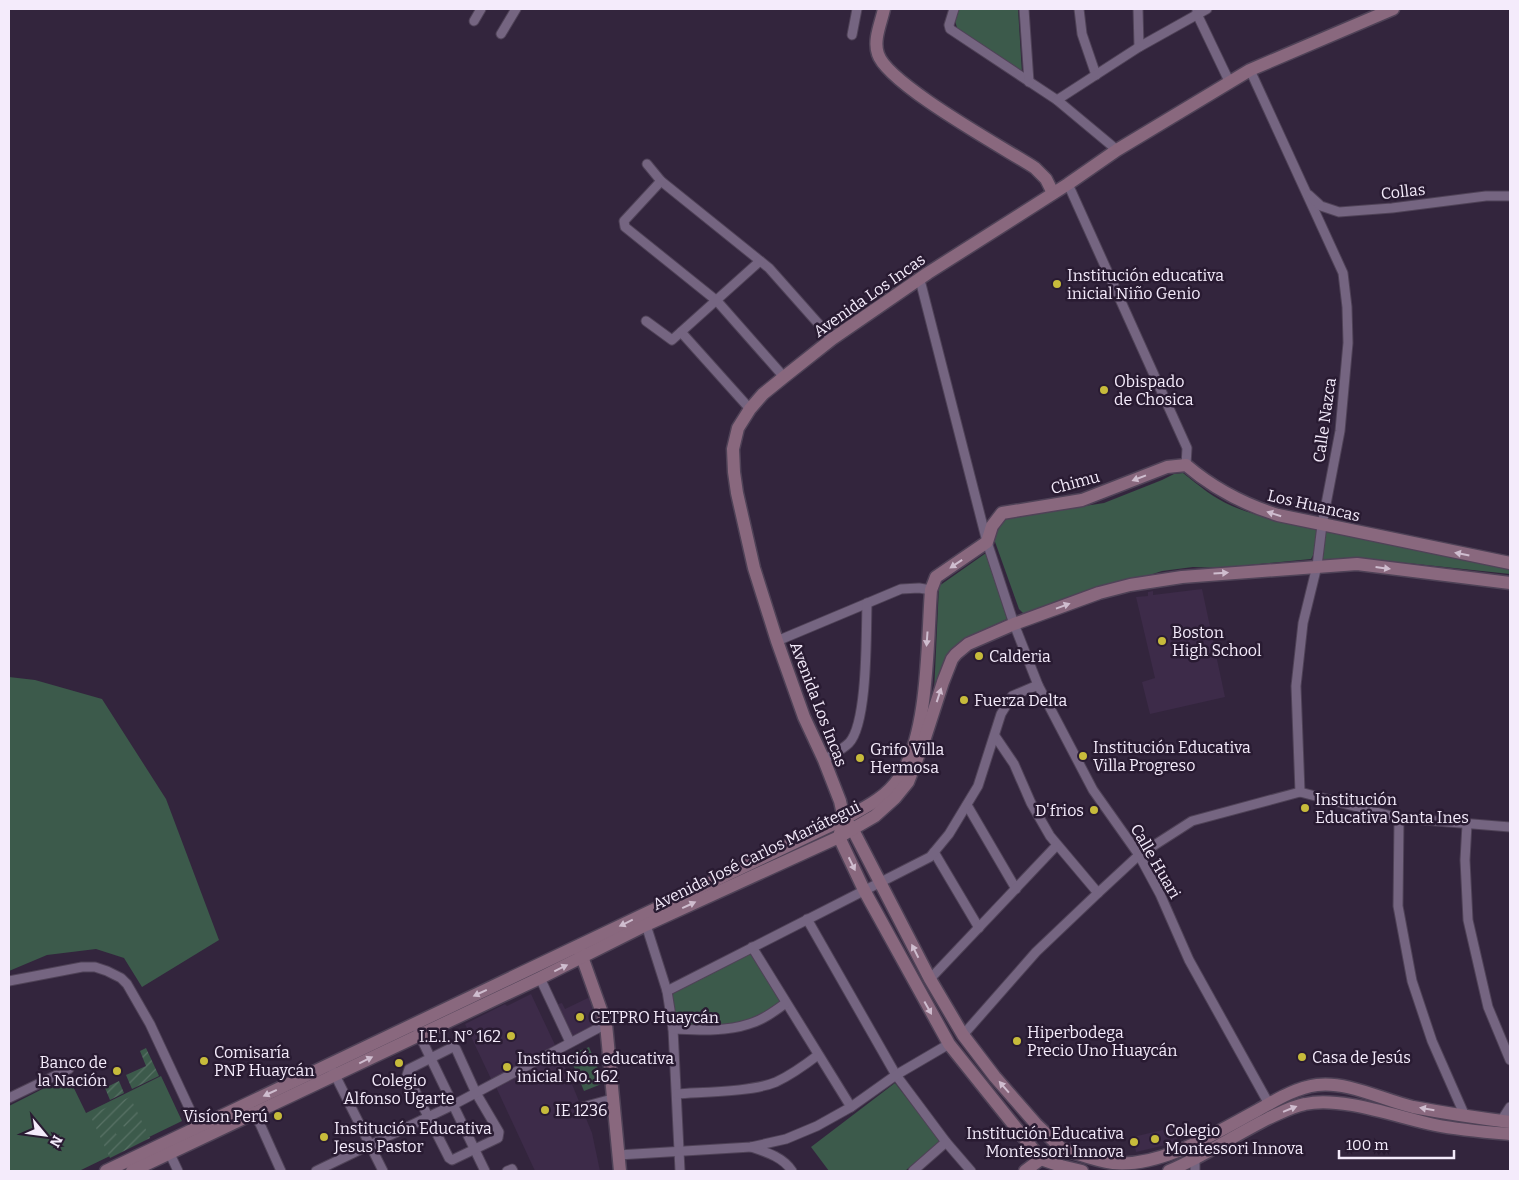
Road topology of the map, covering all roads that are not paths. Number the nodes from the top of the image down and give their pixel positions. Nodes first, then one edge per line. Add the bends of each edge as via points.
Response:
1 (481, 9) edge
2 (516, 9) edge
3 (857, 9) edge
4 (884, 9) edge
5 (954, 9) edge
6 (1024, 9) edge
7 (1079, 9) edge
8 (1138, 9) edge
9 (1207, 9) edge
10 (1385, 10) edge
11 (1197, 11) edge
12 (474, 21) dead end
13 (501, 34) dead end
14 (852, 35) dead end
15 (1139, 47) junction
16 (1250, 70) junction
17 (1096, 75) junction
18 (1229, 81) junction
19 (1029, 82) junction
20 (1057, 100) junction
21 (1117, 150) junction
22 (647, 164) dead end
23 (660, 181) junction
24 (1068, 184) junction
25 (1306, 192) junction
26 (1053, 193) junction
27 (1510, 196) edge
28 (760, 262) junction
29 (920, 280) junction
30 (716, 301) junction
31 (646, 321) dead end
32 (681, 332) junction
33 (832, 338) junction
34 (784, 377) junction
35 (750, 409) junction
36 (1186, 466) junction
37 (1322, 524) junction
38 (987, 542) junction
39 (1510, 563) edge
40 (1317, 566) junction
41 (1510, 583) edge
42 (931, 590) junction
43 (867, 603) junction
44 (1014, 624) junction
45 (777, 641) junction
46 (1038, 685) junction
47 (995, 736) junction
48 (824, 760) junction
49 (1300, 792) junction
50 (967, 805) junction
51 (1399, 818) junction
52 (848, 824) junction
53 (1467, 824) junction
54 (1510, 827) edge
55 (839, 837) junction
56 (1057, 844) junction
57 (934, 852) junction
58 (1140, 855) junction
59 (880, 882) junction
60 (1016, 889) junction
61 (864, 890) junction
62 (1098, 893) junction
63 (807, 919) junction
64 (646, 925) junction
65 (979, 928) junction
66 (752, 947) junction
67 (580, 952) junction
68 (540, 978) junction
69 (930, 979) junction
70 (9, 981) edge
71 (667, 991) junction
72 (786, 1003) junction
73 (606, 1024) junction
74 (417, 1029) junction
75 (672, 1030) junction
76 (963, 1035) junction
77 (570, 1042) junction
78 (949, 1044) junction
79 (818, 1055) junction
80 (431, 1058) junction
81 (1510, 1060) edge
82 (69, 1069) dead end
83 (332, 1070) junction
84 (896, 1075) junction
85 (476, 1093) junction
86 (677, 1094) junction
87 (9, 1098) edge
88 (612, 1099) junction
89 (1269, 1104) junction
90 (453, 1105) junction
91 (583, 1107) dead end
92 (851, 1107) junction
93 (1510, 1107) edge
94 (250, 1108) junction
95 (1465, 1116) junction
96 (428, 1118) junction
97 (1506, 1121) edge
98 (198, 1127) junction
99 (1510, 1134) edge
100 (199, 1140) junction
101 (946, 1142) junction
102 (370, 1145) junction
103 (751, 1147) junction
104 (1062, 1148) junction
105 (474, 1149) junction
106 (678, 1150) junction
107 (170, 1154) junction
108 (618, 1155) junction
109 (1041, 1159) junction
110 (1195, 1165) edge
111 (1056, 1169) edge
112 (106, 1171) edge
113 (132, 1171) edge
114 (178, 1171) edge
115 (281, 1171) edge
116 (316, 1171) edge
117 (382, 1171) edge
118 (485, 1171) edge
119 (507, 1171) edge
120 (513, 1171) edge
121 (620, 1171) edge
122 (680, 1171) edge
123 (792, 1171) edge
124 (913, 1171) edge
125 (971, 1171) edge
126 (1025, 1171) edge
127 (1082, 1171) edge
128 (1169, 1171) edge

1 - 12 street
2 - 13 street
3 - 14 street
4 - 26 main road via 876,45 878,56 890,73 923,98 1035,168
5 - 19 street via 950,29
6 - 19 street
7 - 17 street via 1082,34
8 - 15 street
9 - 11 street
10 - 16 main road, Avenida Los Incas
11 - 15 street
11 - 18 street
15 - 17 street
16 - 18 main road, Avenida Los Incas
16 - 25 street, Calle Nazca
17 - 20 street
18 - 21 main road, Avenida Los Incas
19 - 20 street
20 - 21 street
21 - 24 main road, Avenida Los Incas
22 - 23 street
23 - 28 street
23 - 30 street via 624,220 625,227
24 - 26 main road, Avenida Los Incas
24 - 36 street via 1186,448
25 - 27 street, Collas via 1321,206 1339,212
25 - 37 street, Calle Nazca via 1343,274 1348,343 1340,432
26 - 29 main road, Avenida Los Incas
28 - 30 street
28 - 33 street
29 - 33 main road, Avenida Los Incas
29 - 38 street, Calle Huari
30 - 32 street
30 - 34 street
31 - 32 street via 672,340
32 - 35 street
33 - 34 main road, Avenida Los Incas
34 - 35 main road, Avenida Los Incas
35 - 45 main road, Avenida Los Incas via 738,428 733,449 734,472 754,568
37 -> 36 main road, Los Huancas via 1253,507 1220,491
36 -> 38 main road, Chimu via 1167,467 1082,500 1002,513 992,526
39 -> 37 main road, Los Huancas
37 - 40 street, Calle Nazca
38 -> 42 main road via 936,577
38 - 44 street, Calle Huari
40 -> 41 main road, Avenida José Carlos Mariátegui via 1357,564
44 -> 40 main road, Avenida José Carlos Mariátegui via 1130,585 1211,574
40 - 49 street, Calle Nazca via 1304,623 1296,686
42 - 43 street via 901,589
42 -> 52 main road, Avenida José Carlos Mariátegui via 920,724 912,752 900,778 888,792
43 - 45 street
43 - 48 street via 863,701 857,731 850,742
44 - 46 street, Calle Huari
52 -> 44 main road, Avenida José Carlos Mariátegui via 875,816 908,782 956,654 968,644
45 - 48 main road, Avenida Los Incas via 804,717
46 - 47 street via 1012,696 1001,714
46 - 58 street, Calle Huari via 1093,790
47 - 50 street via 978,786
47 - 56 street via 1014,764 1032,803
48 - 52 main road, Avenida Los Incas
49 - 51 street
49 - 58 street via 1192,821
50 - 57 street
50 - 60 street
51 - 53 street
51 - 95 street via 1398,906 1412,981 1432,1041
52 - 55 main road, Avenida José Carlos Mariátegui
52 - 59 main road, Avenida Los Incas
52 -> 67 main road, Avenida José Carlos Mariátegui
53 - 54 street
53 - 81 street via 1468,920 1488,1007
55 -> 61 main road
64 -> 55 main road, Avenida José Carlos Mariátegui
56 - 60 street
56 - 62 street
57 - 59 street
57 - 65 street
58 - 62 street
58 - 89 street, Calle Huari via 1189,960
59 - 61 street
69 -> 59 main road, Avenida Los Incas
60 - 65 street
61 - 63 street
61 -> 78 main road
62 - 76 street via 1036,952
63 - 66 street
63 - 84 street
64 - 67 main road, Avenida José Carlos Mariátegui
64 - 71 street
65 - 69 street
66 - 71 street
66 - 72 street
68 -> 67 main road, Avenida José Carlos Mariátegui
67 - 73 main road
67 -> 74 main road, Avenida José Carlos Mariátegui
68 - 74 main road, Avenida José Carlos Mariátegui
68 - 77 street
69 - 76 main road, Avenida Los Incas
70 - 98 street via 82,966 107,970 120,978 127,984 150,1024
71 - 75 street
72 - 75 street via 770,1015 732,1029
72 - 79 street
73 - 77 street
73 - 88 main road
74 - 80 street
74 - 83 main road, Avenida José Carlos Mariátegui
75 - 86 street
104 -> 76 main road, Avenida Los Incas via 995,1077
77 - 85 street
78 - 84 street
78 - 109 main road
79 - 86 street via 802,1068 775,1082
79 - 92 street
80 - 85 street via 455,1048
80 - 90 street
80 - 96 street via 409,1069 407,1075
82 - 87 street
83 - 94 main road, Avenida José Carlos Mariátegui
83 - 102 street
84 - 92 street
84 - 101 street
85 - 90 street
85 - 105 street via 499,1136
86 - 106 street
88 - 91 street
88 - 108 main road
95 -> 89 main road via 1411,1106 1345,1087 1318,1084 1296,1089
89 - 104 main road via 1193,1145 1144,1162 1112,1163
90 - 96 street
90 - 105 street
92 - 103 street via 786,1139
93 - 97 street
94 - 98 main road, Avenida José Carlos Mariátegui
94 - 100 main road, Avenida José Carlos Mariátegui
94 - 115 street
95 - 97 main road
96 - 102 street
96 - 105 street via 450,1160
98 - 100 street
98 - 112 main road, Avenida José Carlos Mariátegui
110 -> 99 main road via 1246,1129 1302,1104 1322,1101 1437,1126
100 - 107 main road, Avenida José Carlos Mariátegui
101 - 124 street
101 - 125 street
102 - 116 street
102 - 117 street
103 - 106 street
103 - 123 street via 774,1155
104 - 109 main road
104 - 111 main road
105 - 118 street
106 - 108 street
106 - 122 street
107 - 113 main road, Avenida José Carlos Mariátegui
107 - 114 street
108 - 121 main road
109 - 111 main road
109 - 126 main road
110 - 128 main road
111 - 127 main road
119 - 120 street

